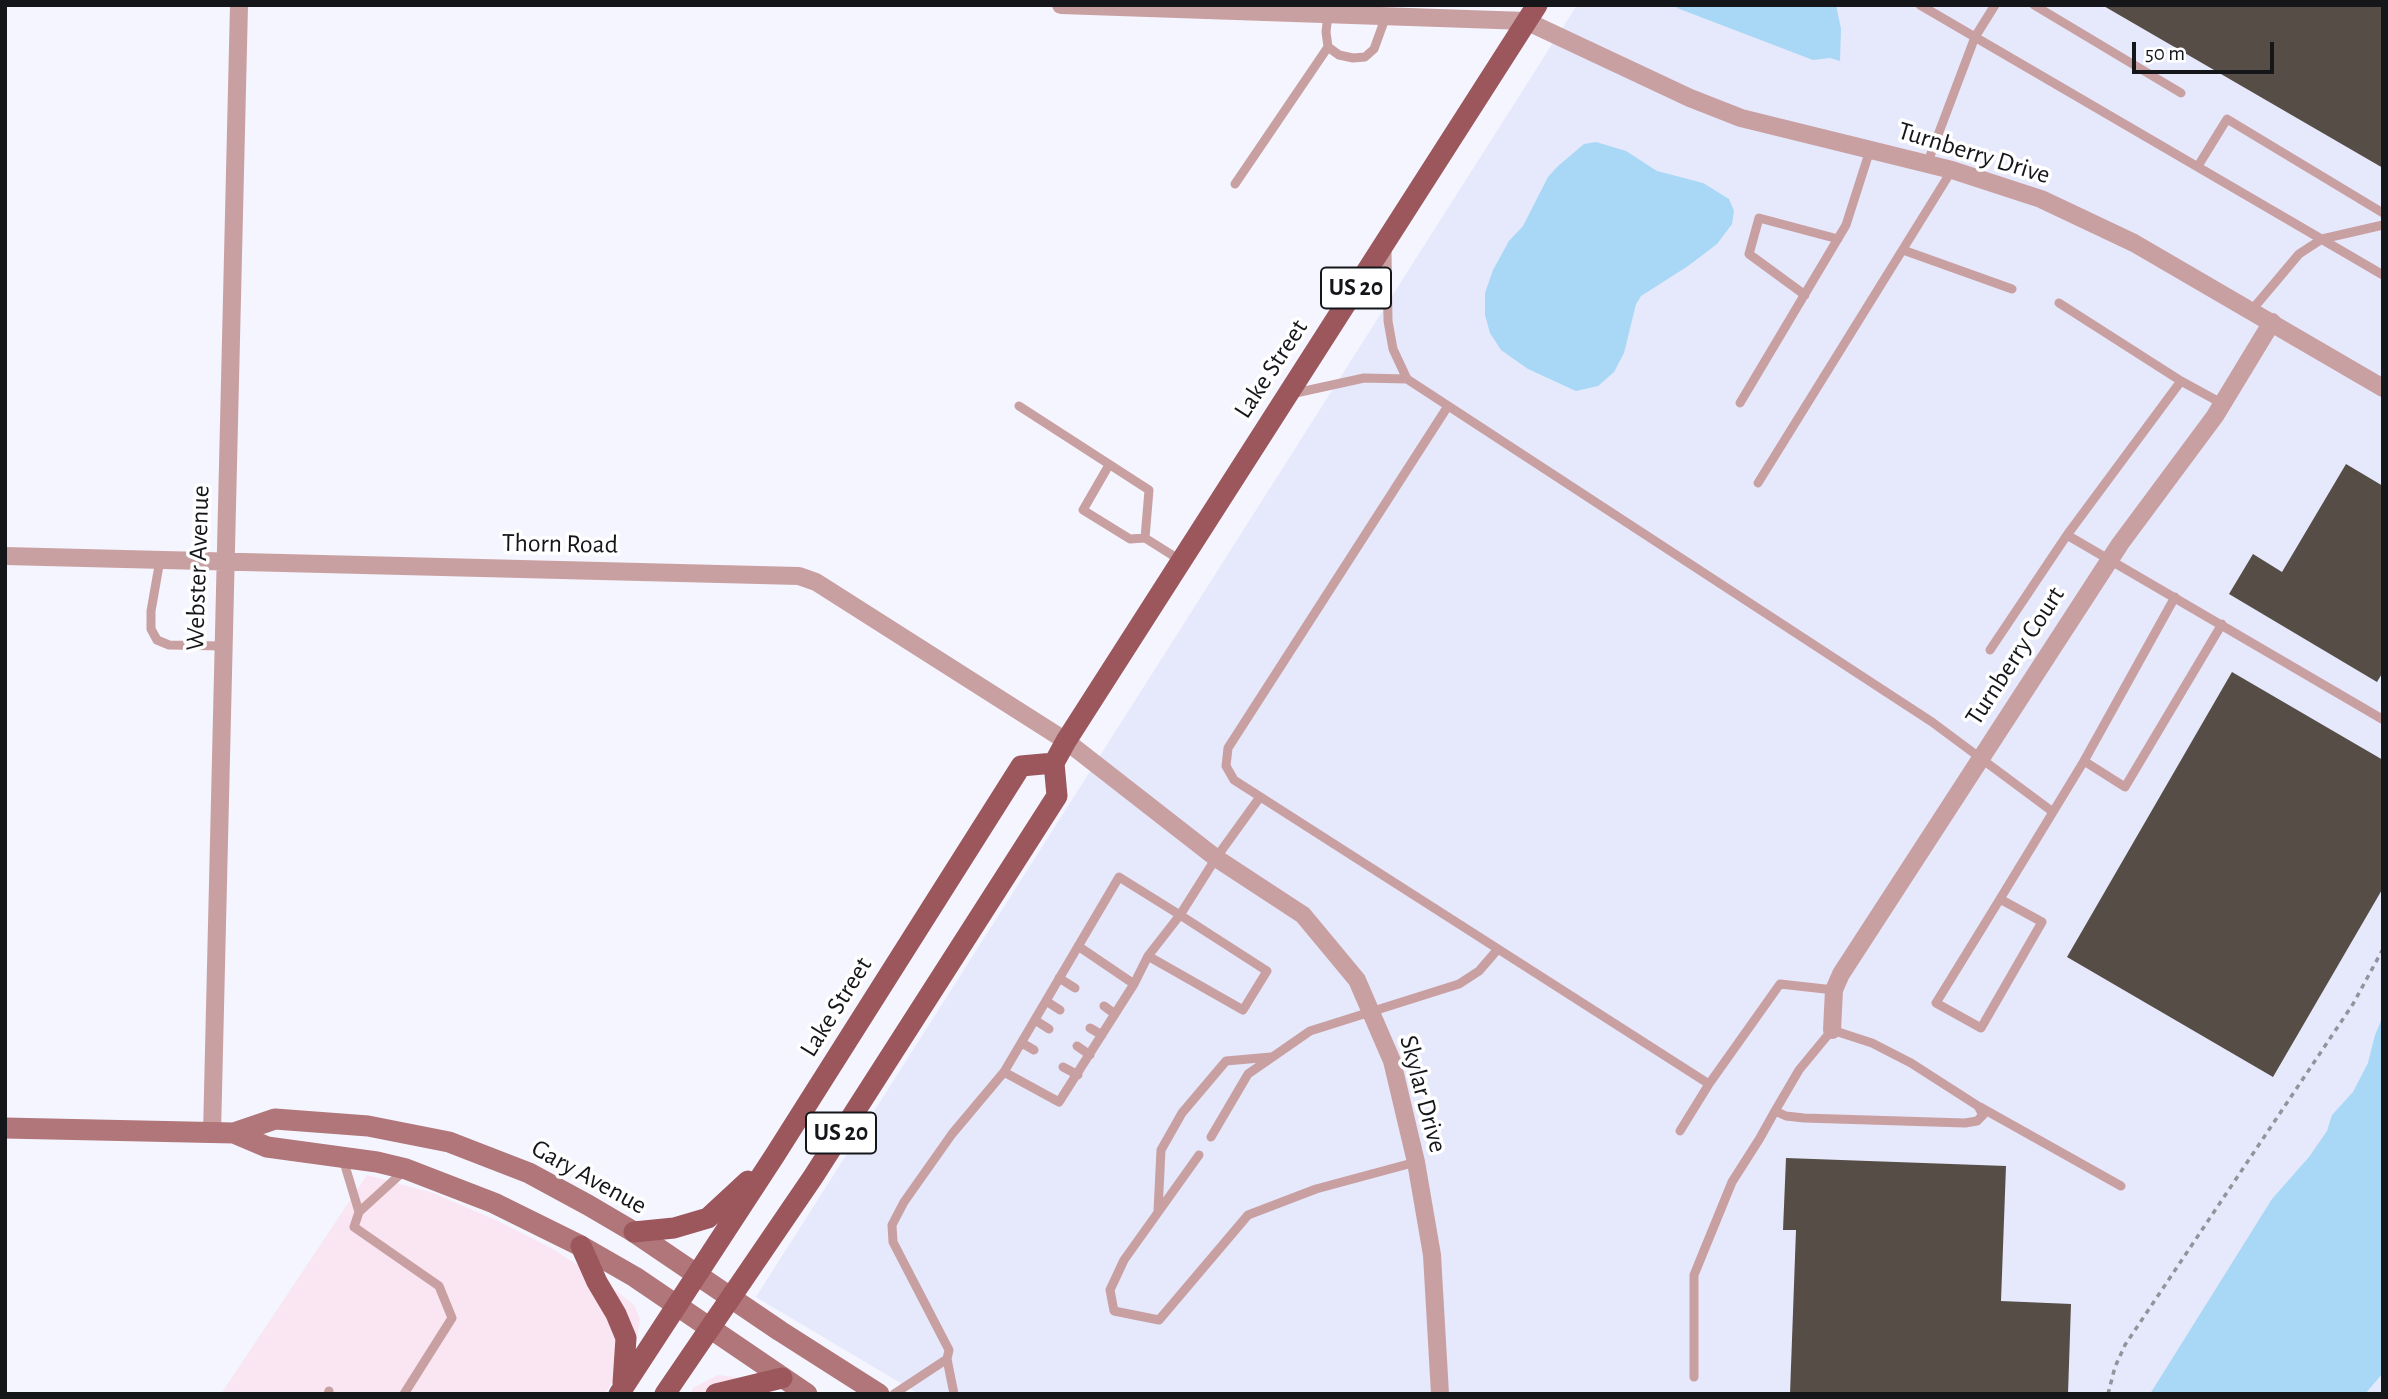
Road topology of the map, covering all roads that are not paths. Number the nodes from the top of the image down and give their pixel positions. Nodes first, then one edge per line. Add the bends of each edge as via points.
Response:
1 (239, 5) edge
2 (1061, 5) edge
3 (1920, 5) edge
4 (1995, 5) edge
5 (2034, 5) edge
6 (1274, 9) edge
7 (1532, 13) edge
8 (1328, 14) junction
9 (1386, 16) junction
10 (1975, 37) junction
11 (1328, 47) junction
12 (2180, 93) dead end
13 (1870, 150) junction
14 (1927, 164) junction
15 (2198, 166) junction
16 (1952, 170) junction
17 (1235, 184) dead end
18 (2383, 213) edge
19 (2383, 225) edge
20 (1387, 239) junction
21 (1838, 239) junction
22 (2322, 239) junction
23 (1903, 250) junction
24 (2383, 275) edge
25 (2012, 289) dead end
26 (1805, 295) junction
27 (2059, 303) dead end
28 (2251, 311) junction
29 (2272, 323) junction
30 (1407, 379) junction
31 (2181, 381) junction
32 (2383, 388) edge
33 (1288, 395) junction
34 (1740, 403) dead end
35 (2223, 404) junction
36 (1019, 406) dead end
37 (1448, 406) junction
38 (1109, 464) junction
39 (1758, 483) dead end
40 (2067, 535) junction
41 (1145, 538) junction
42 (5, 556) edge
43 (2110, 558) junction
44 (160, 560) junction
45 (1182, 561) junction
46 (224, 562) junction
47 (2175, 597) junction
48 (2222, 624) junction
49 (222, 646) junction
50 (1990, 650) dead end
51 (2382, 719) edge
52 (1066, 741) junction
53 (1980, 758) junction
54 (2084, 761) junction
55 (1054, 762) junction
56 (1260, 797) junction
57 (2053, 812) junction
58 (1216, 858) junction
59 (2000, 899) junction
60 (1180, 915) junction
61 (1078, 946) junction
62 (1497, 949) junction
63 (1148, 956) junction
64 (1059, 978) junction
65 (1134, 984) junction
66 (1075, 988) dead end
67 (1835, 990) junction
68 (1046, 1001) junction
69 (1104, 1006) dead end
70 (1060, 1010) dead end
71 (1370, 1011) junction
72 (1115, 1014) junction
73 (1035, 1020) junction
74 (1090, 1028) dead end
75 (1049, 1029) dead end
76 (1832, 1030) junction
77 (1102, 1035) junction
78 (1022, 1043) junction
79 (1077, 1046) dead end
80 (1034, 1050) dead end
81 (1090, 1055) junction
82 (1274, 1056) junction
83 (1063, 1067) dead end
84 (1004, 1072) junction
85 (1078, 1075) junction
86 (1709, 1084) junction
87 (1978, 1106) junction
88 (1775, 1111) junction
89 (5, 1128) edge
90 (1680, 1131) dead end
91 (212, 1133) junction
92 (234, 1133) junction
93 (1211, 1137) dead end
94 (1199, 1155) dead end
95 (775, 1156) junction
96 (342, 1157) junction
97 (1416, 1162) junction
98 (406, 1169) junction
99 (2121, 1186) dead end
100 (359, 1212) junction
101 (1157, 1213) junction
102 (634, 1232) junction
103 (581, 1246) junction
104 (697, 1274) junction
105 (731, 1298) junction
106 (677, 1304) junction
107 (709, 1328) junction
108 (947, 1359) junction
109 (1694, 1377) dead end
110 (797, 1389) edge
111 (621, 1390) edge
112 (404, 1394) edge
113 (665, 1394) edge
114 (716, 1394) edge
115 (879, 1394) edge
116 (894, 1394) edge
117 (954, 1394) edge
118 (1440, 1394) edge

1 - 46 street, Webster Avenue
2 - 6 street
3 - 10 lane
4 - 10 lane
5 - 12 lane
6 - 8 street
7 - 9 street
7 - 13 street, Turnberry Drive via 1690,98 1741,118
7 - 20 main road, Lake Street / US 20
8 - 9 street
8 - 11 lane
9 - 11 lane via 1374,49 1365,57 1339,55
10 - 14 lane
10 - 15 lane
11 - 17 lane
13 - 14 street, Turnberry Drive
13 - 21 lane
14 - 16 street, Turnberry Drive
15 - 18 lane via 2227,119
15 - 22 lane
16 - 23 lane
16 - 28 street, Turnberry Drive via 2041,199 2105,228
19 - 22 lane
20 - 30 lane via 1388,321 1393,349
20 - 33 main road, Lake Street / US 20
21 - 26 lane
21 - 26 lane via 1759,218 1749,254
22 - 24 lane
22 - 28 lane via 2299,254
23 - 25 lane
23 - 39 lane
26 - 34 lane
27 - 31 lane
28 - 29 street, Turnberry Drive
29 - 32 street, Turnberry Drive
29 - 35 street, Turnberry Court
30 - 33 lane via 1364,378
30 - 37 lane
31 - 35 lane
31 - 40 lane
33 - 45 main road, Lake Street / US 20
35 - 43 street, Turnberry Court
36 - 38 lane
37 - 53 lane via 1932,722
37 - 56 lane via 1227,748 1226,766 1234,780
38 - 41 lane via 1149,491
38 - 41 lane via 1083,510 1130,539
40 - 43 lane
40 - 50 lane
41 - 45 lane
42 - 44 street, Thorn Road
43 - 47 lane
43 - 53 street, Turnberry Court
44 - 46 street, Thorn Road
44 - 49 lane via 151,611 151,629 157,640 169,645
45 - 52 main road, Lake Street / US 20
46 - 49 street, Webster Avenue
46 - 52 street, Thorn Road via 799,576 816,582
47 - 48 lane
47 - 54 lane
48 - 51 lane
48 - 54 lane via 2125,787
49 - 91 street, Webster Avenue
52 - 55 main road, Lake Street / US 20
52 - 58 street, Skylar Drive
53 - 57 lane
53 - 67 street, Turnberry Court
54 - 57 lane
55 - 95 main road, Lake Street / US 20 via 1021,766
55 - 105 main road, US 20 via 1057,796
56 - 58 lane
56 - 62 lane
57 - 59 lane
58 - 60 lane
58 - 71 street, Skylar Drive via 1303,915 1357,980
59 - 59 lane via 1936,1003 1982,1028 2042,922
60 - 61 lane via 1119,877
60 - 63 lane
60 - 63 lane via 1267,971 1243,1010
61 - 64 lane
61 - 65 lane
62 - 71 lane via 1479,971 1459,984
62 - 86 lane
63 - 65 lane
64 - 66 lane
64 - 68 lane
65 - 72 lane
67 - 76 street, Turnberry Court
67 - 86 lane via 1780,984
68 - 70 lane
68 - 73 lane
69 - 72 lane
71 - 82 lane via 1310,1031
71 - 97 street, Skylar Drive via 1392,1061
72 - 77 lane
73 - 75 lane
73 - 78 lane
74 - 77 lane
76 - 87 lane via 1911,1063
76 - 88 lane via 1799,1070
77 - 81 lane
78 - 80 lane
78 - 84 lane
79 - 81 lane
81 - 85 lane
82 - 93 lane via 1248,1074
82 - 101 lane via 1226,1061 1182,1112 1161,1150
83 - 85 lane
84 - 85 lane via 1059,1102
84 - 108 lane via 952,1133 892,1225 893,1242 948,1350
86 - 90 lane
87 - 88 lane via 1983,1115 1965,1123 1804,1118
87 - 99 lane
88 - 109 lane via 1731,1182 1694,1275
89 - 91 main road, Gary Avenue
91 - 92 main road, Gary Avenue
92 - 96 main road, Gary Avenue via 267,1147
92 - 102 main road, Gary Avenue via 275,1119 368,1126 449,1142 529,1173
94 - 101 lane
95 - 102 main road via 708,1218 674,1228
95 - 104 main road, Lake Street / US 20
96 - 98 main road, Gary Avenue
96 - 100 lane
97 - 101 lane via 1316,1189 1248,1215 1159,1321 1114,1311 1110,1290
97 - 118 street, Skylar Drive via 1432,1255
98 - 100 lane
98 - 103 main road, Gary Avenue via 494,1203
100 - 112 lane via 354,1227 439,1286 452,1318
102 - 104 main road, Gary Avenue
103 - 106 main road, Gary Avenue
103 - 111 main road via 626,1338
104 - 105 main road, Gary Avenue
104 - 106 main road, Lake Street / US 20
105 - 107 main road, US 20
105 - 115 main road, Gary Avenue
106 - 107 main road, Gary Avenue
106 - 111 main road, US 20
107 - 110 main road, Gary Avenue
107 - 113 main road, US 20
108 - 116 lane
108 - 117 lane
110 - 114 main road

